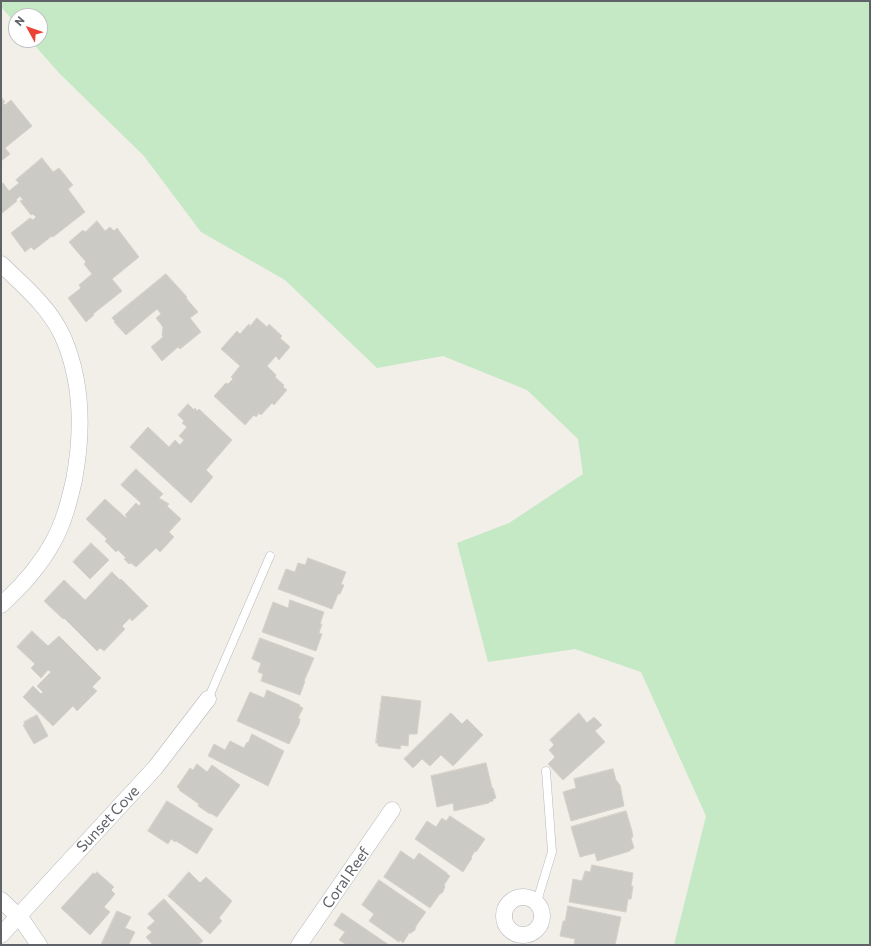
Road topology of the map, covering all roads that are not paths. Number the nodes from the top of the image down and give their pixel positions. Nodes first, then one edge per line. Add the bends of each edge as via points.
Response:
1 (1, 264) edge
2 (270, 556) dead end
3 (1, 605) edge
4 (208, 699) joint
5 (546, 771) dead end
6 (392, 810) dead end
7 (1, 900) edge
8 (537, 902) junction
9 (18, 916) junction
10 (1, 935) edge
11 (511, 939) edge
12 (39, 945) edge
13 (299, 945) edge

1 - 3 street via 33,294 63,336 77,380 81,422 76,470 68,508 53,543 38,565
2 - 4 lane
4 - 9 street, Sunset Cove via 155,768
5 - 8 lane via 552,852
6 - 13 street, Coral Reef
7 - 9 street
8 - 11 street via 542,914 539,927 528,935
8 - 11 street via 524,896 512,900 504,911 505,924
9 - 10 street, Sunset Cove
9 - 12 street

